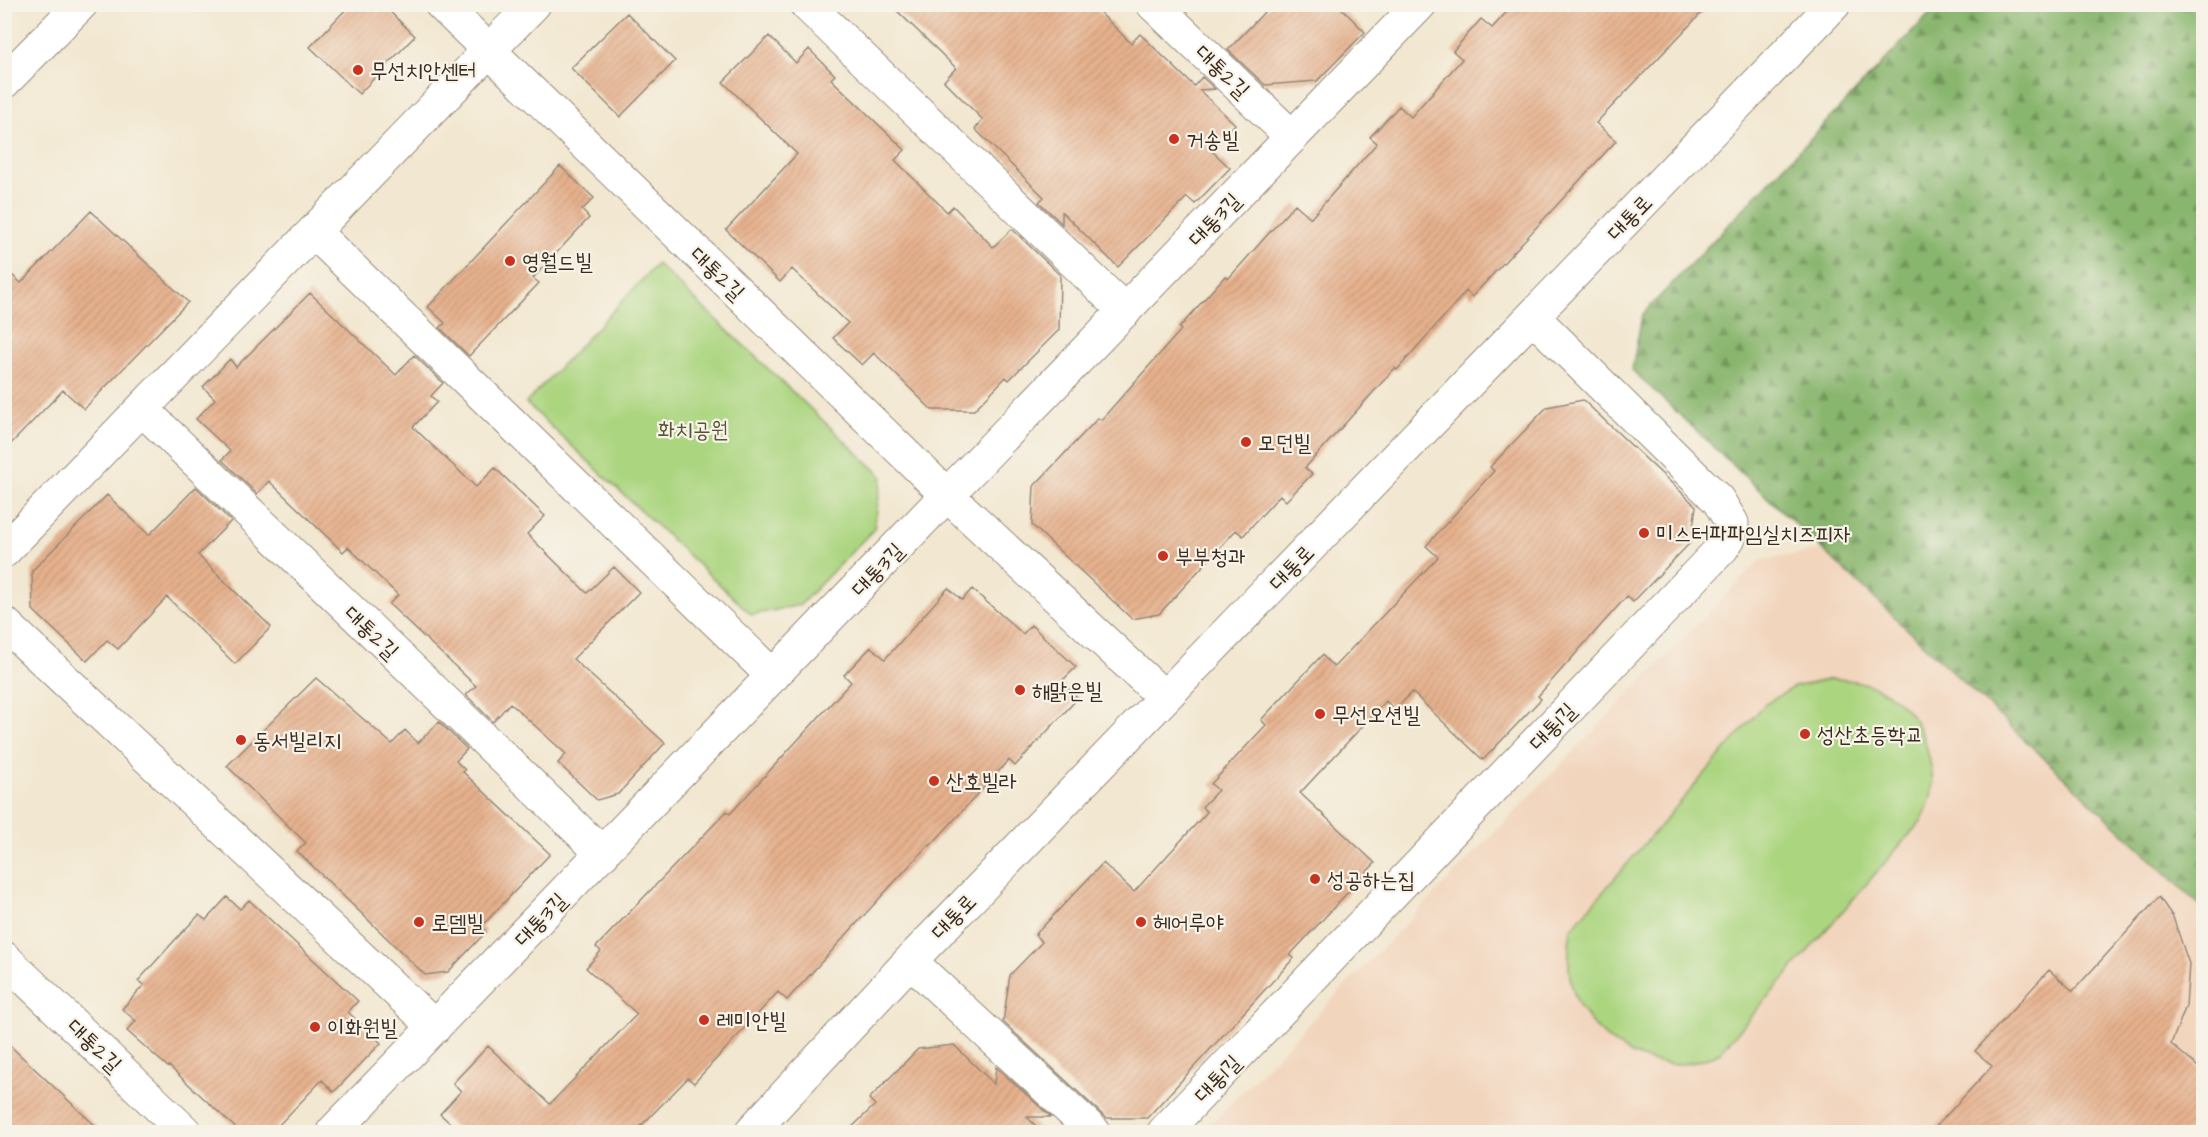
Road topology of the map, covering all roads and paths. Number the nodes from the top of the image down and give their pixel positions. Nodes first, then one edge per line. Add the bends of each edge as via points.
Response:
1 (81, 4) edge
2 (441, 4) edge
3 (534, 4) edge
4 (806, 4) edge
5 (1153, 4) edge
6 (1420, 4) edge
7 (1834, 4) edge
8 (489, 51) junction
9 (4, 82) edge
10 (1292, 137) junction
11 (314, 232) junction
12 (1125, 311) junction
13 (1533, 316) junction
14 (142, 409) junction
15 (947, 495) junction
16 (4, 551) edge
17 (4, 624) edge
18 (773, 676) junction
19 (1164, 697) junction
20 (603, 854) junction
21 (4, 958) edge
22 (910, 961) junction
23 (435, 1027) junction
24 (185, 1132) edge
25 (333, 1132) edge
26 (751, 1132) edge
27 (1094, 1132) edge
28 (1164, 1132) edge

1 - 9 street
2 - 8 street, 대통2길
3 - 8 street
4 - 12 street
5 - 10 street, 대통2길
6 - 10 street, 대통3길
7 - 13 street, 대통로
8 - 11 street
8 - 15 street, 대통2길
10 - 12 street, 대통3길
11 - 14 street
11 - 18 street
12 - 15 street, 대통3길
13 - 19 street, 대통로
13 - 28 street, 대통1길 via 1718,500 1732,523 1730,536
14 - 16 street
14 - 20 street, 대통2길
15 - 18 street, 대통3길
15 - 19 street, 대통2길
17 - 23 street
18 - 20 street, 대통3길
19 - 22 street, 대통로
20 - 23 street, 대통3길
21 - 24 street, 대통2길
22 - 26 street, 대통로
22 - 27 street
23 - 25 street, 대통3길

